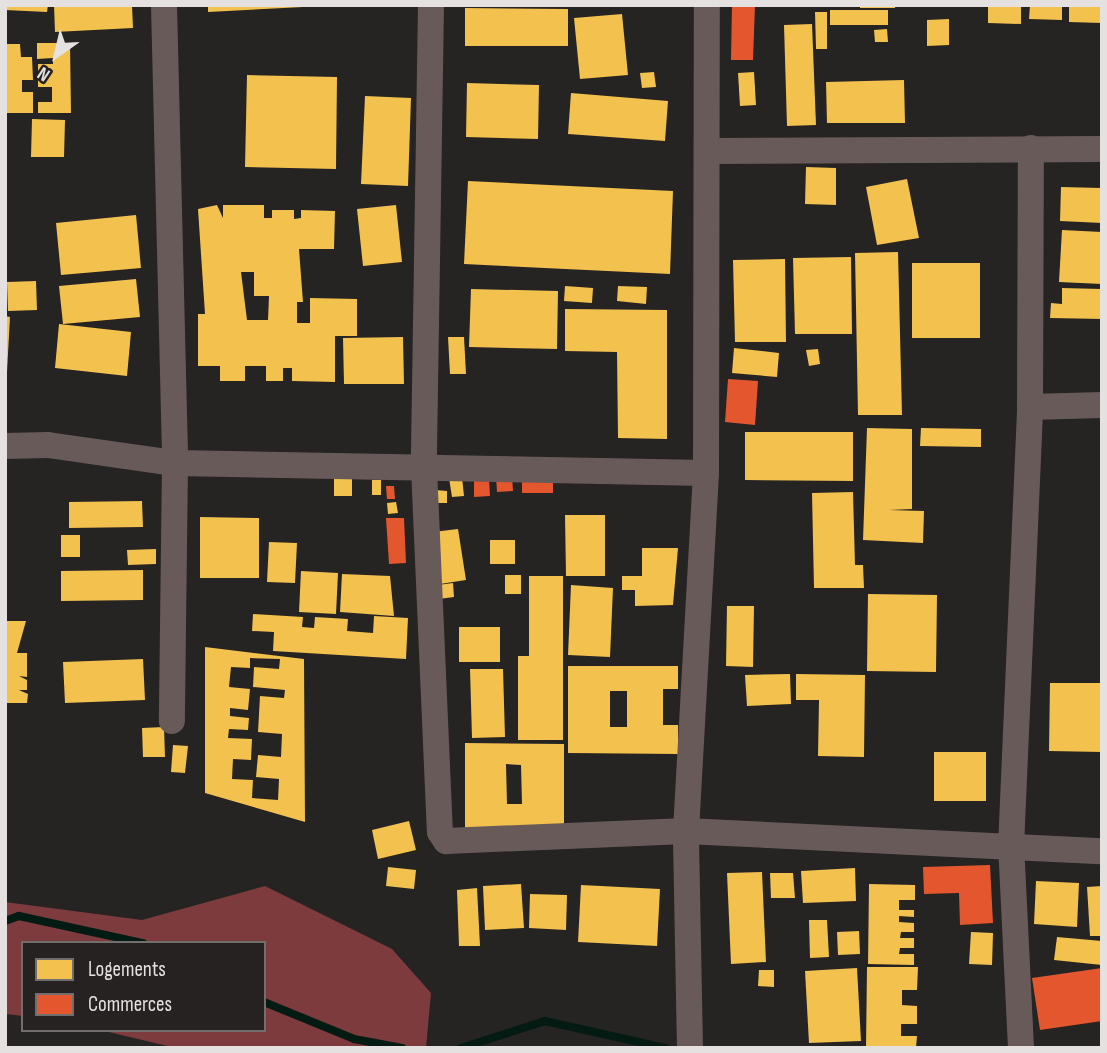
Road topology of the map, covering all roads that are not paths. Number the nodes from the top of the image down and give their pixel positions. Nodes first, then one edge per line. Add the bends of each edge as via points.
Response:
1 (164, 5) edge
2 (431, 5) edge
3 (706, 5) edge
4 (1031, 148) junction
5 (1102, 149) edge
6 (709, 151) junction
7 (1102, 405) edge
8 (1030, 407) junction
9 (5, 446) edge
10 (175, 463) junction
11 (424, 468) junction
12 (706, 473) junction
13 (172, 721) dead end
14 (686, 831) junction
15 (1011, 847) junction
16 (1102, 851) edge
17 (690, 1048) edge
18 (1021, 1048) edge

1 - 10 street
2 - 11 street
3 - 6 street
4 - 5 street
4 - 6 street
4 - 8 street
6 - 12 street
7 - 8 street
8 - 15 street
9 - 10 street via 48,445
10 - 11 street
10 - 13 street
11 - 12 street
11 - 14 street via 440,832 446,841
12 - 14 street
14 - 15 street
14 - 17 street
15 - 16 street
15 - 18 street

